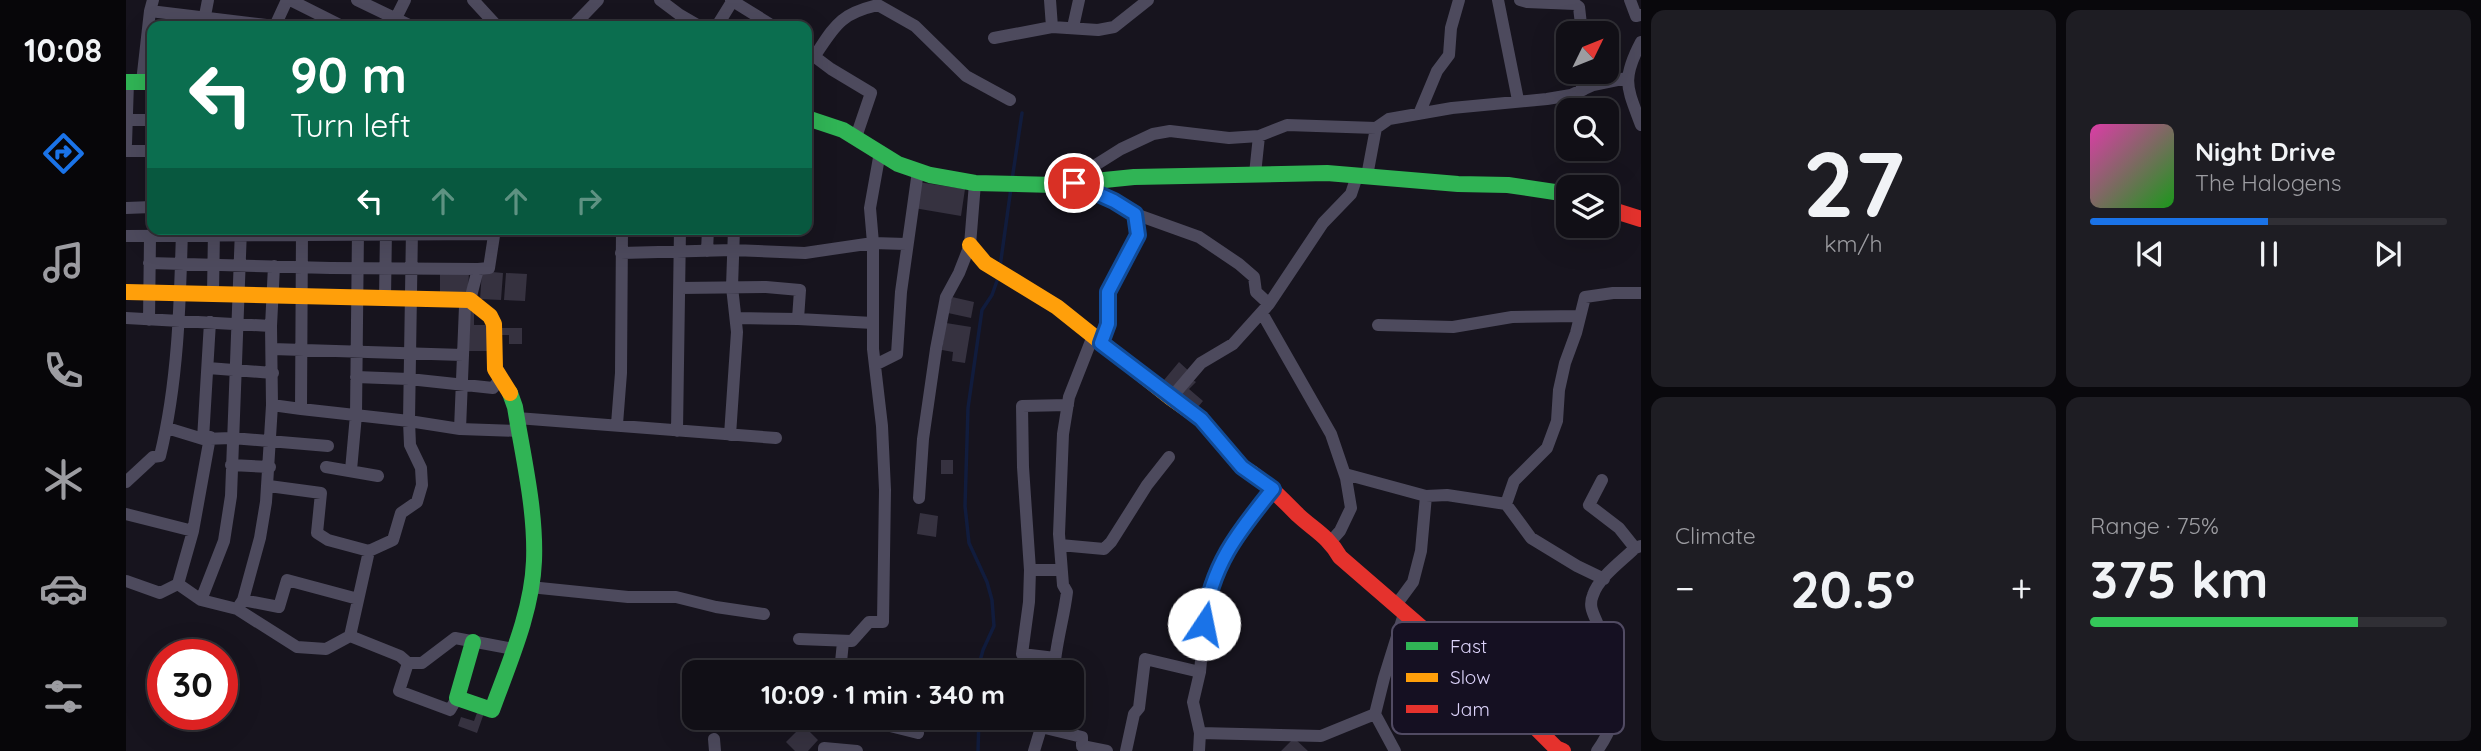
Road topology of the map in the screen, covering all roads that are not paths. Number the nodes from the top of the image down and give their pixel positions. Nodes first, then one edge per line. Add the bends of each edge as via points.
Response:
1 (208, 0) edge
2 (288, 0) edge
3 (358, 0) edge
4 (405, 0) edge
5 (473, 0) edge
6 (598, 0) edge
7 (660, 0) edge
8 (732, 0) edge
9 (1050, 0) edge
10 (1079, 0) edge
11 (1148, 0) edge
12 (1459, 0) edge
13 (1498, 0) edge
14 (1520, 0) edge
15 (1630, 0) edge
16 (1580, 3) edge
17 (151, 6) edge
18 (1641, 15) edge
19 (200, 21) edge
20 (203, 21) edge
21 (278, 21) edge
22 (332, 21) edge
23 (392, 21) edge
24 (394, 21) edge
25 (493, 21) edge
26 (578, 21) edge
27 (690, 21) edge
28 (720, 21) edge
29 (765, 21) edge
30 (1581, 21) edge
31 (1052, 27) junction
32 (1073, 27) junction
33 (147, 28) edge
34 (994, 38) dead end
35 (1641, 42) edge
36 (812, 51) edge
37 (812, 56) edge
38 (1627, 78) junction
39 (137, 82) edge
40 (1581, 84) edge
41 (1583, 90) junction
42 (1010, 100) dead end
43 (1518, 100) junction
44 (1419, 114) junction
45 (812, 119) edge
46 (126, 120) edge
47 (147, 120) edge
48 (1641, 125) edge
49 (1376, 128) junction
50 (1259, 136) junction
51 (856, 137) junction
52 (126, 144) edge
53 (126, 151) edge
54 (147, 151) edge
55 (880, 152) junction
56 (918, 171) junction
57 (1255, 174) junction
58 (1362, 176) junction
59 (1081, 182) junction
60 (975, 183) junction
61 (1556, 192) edge
62 (147, 207) edge
63 (126, 208) edge
64 (1619, 212) edge
65 (1135, 214) junction
66 (1641, 219) edge
67 (166, 235) edge
68 (182, 235) edge
69 (214, 235) edge
70 (241, 235) edge
71 (302, 235) edge
72 (358, 235) edge
73 (386, 235) edge
74 (412, 235) edge
75 (494, 235) edge
76 (622, 235) edge
77 (680, 235) edge
78 (708, 235) edge
79 (734, 235) edge
80 (126, 236) edge
81 (150, 237) junction
82 (873, 243) junction
83 (906, 244) junction
84 (970, 245) junction
85 (733, 250) junction
86 (680, 251) junction
87 (707, 251) junction
88 (621, 253) junction
89 (149, 263) junction
90 (180, 263) junction
91 (214, 265) junction
92 (239, 266) junction
93 (274, 266) junction
94 (302, 267) junction
95 (356, 268) junction
96 (385, 268) junction
97 (411, 268) junction
98 (478, 269) junction
99 (732, 287) junction
100 (680, 288) junction
101 (126, 292) edge
102 (149, 292) junction
103 (179, 293) junction
104 (1641, 293) edge
105 (213, 295) junction
106 (238, 295) junction
107 (273, 296) junction
108 (303, 297) junction
109 (357, 298) junction
110 (385, 299) junction
111 (470, 299) junction
112 (412, 300) junction
113 (1266, 308) junction
114 (1579, 316) junction
115 (126, 318) edge
116 (736, 318) junction
117 (799, 319) junction
118 (149, 320) junction
119 (177, 321) junction
120 (210, 322) junction
121 (237, 323) junction
122 (873, 323) junction
123 (1378, 325) dead end
124 (271, 326) junction
125 (1097, 340) junction
126 (272, 349) junction
127 (302, 349) junction
128 (357, 351) junction
129 (410, 355) junction
130 (463, 355) junction
131 (875, 365) junction
132 (208, 368) junction
133 (234, 371) junction
134 (273, 373) junction
135 (356, 377) junction
136 (501, 378) junction
137 (409, 379) junction
138 (462, 383) junction
139 (1171, 398) junction
140 (272, 405) junction
141 (1068, 405) junction
142 (301, 410) junction
143 (356, 415) junction
144 (409, 421) junction
145 (617, 424) junction
146 (519, 425) junction
147 (167, 428) junction
148 (460, 429) junction
149 (677, 431) junction
150 (730, 435) junction
151 (207, 438) junction
152 (232, 438) junction
153 (776, 438) dead end
154 (271, 441) junction
155 (328, 446) dead end
156 (1169, 457) dead end
157 (231, 465) junction
158 (270, 467) junction
159 (326, 467) dead end
160 (351, 470) junction
161 (1345, 474) junction
162 (378, 476) dead end
163 (1602, 480) dead end
164 (126, 482) edge
165 (269, 486) junction
166 (1273, 489) junction
167 (1426, 496) junction
168 (919, 498) dead end
169 (1506, 504) junction
170 (126, 513) edge
171 (193, 531) junction
172 (1331, 541) junction
173 (1059, 545) junction
174 (1638, 547) edge
175 (369, 551) junction
176 (1030, 570) junction
177 (1061, 570) junction
178 (1604, 579) junction
179 (126, 581) edge
180 (178, 584) junction
181 (530, 587) junction
182 (358, 599) junction
183 (201, 600) junction
184 (240, 605) junction
185 (1400, 609) junction
186 (764, 614) dead end
187 (1397, 622) edge
188 (1415, 622) edge
189 (1597, 622) edge
190 (350, 636) junction
191 (799, 639) dead end
192 (473, 642) junction
193 (843, 642) junction
194 (1392, 644) edge
195 (513, 649) junction
196 (1055, 657) junction
197 (841, 660) edge
198 (1055, 660) edge
199 (408, 663) junction
200 (1200, 672) junction
201 (457, 698) junction
202 (1375, 714) junction
203 (906, 730) edge
204 (1041, 730) edge
205 (1064, 730) edge
206 (918, 733) dead end
207 (1200, 733) junction
208 (1542, 734) edge
209 (1608, 734) edge
210 (824, 751) edge
211 (857, 751) edge
212 (1034, 751) edge
213 (1107, 751) edge
214 (1126, 751) edge
215 (1199, 751) edge
216 (1395, 751) edge
217 (1563, 751) edge
218 (1597, 751) edge

1 - 20 street
2 - 21 street
2 - 22 street
3 - 23 street
4 - 24 street
5 - 25 street
6 - 26 street
7 - 27 street
8 - 28 street
8 - 29 street
9 - 31 street
10 - 32 street
11 - 32 street via 1114,27
12 - 44 street via 1449,55
13 - 43 street
14 - 16 street
15 - 18 street via 1636,16
16 - 30 street
17 - 19 street
31 - 32 street
31 - 34 street
33 - 39 street
35 - 38 street
36 - 42 street via 838,22 856,10 878,5 915,26 966,76
37 - 51 street via 871,93
38 - 41 street
38 - 48 street
39 - 46 street
40 - 41 street
41 - 43 street
43 - 44 street
44 - 49 street via 1389,120
45 - 51 street
46 - 47 street
46 - 52 street
49 - 50 street via 1287,124
49 - 58 street
50 - 57 street
50 - 59 street via 1153,134 1094,166
51 - 55 street
53 - 54 street
55 - 56 street
55 - 82 street via 870,208
56 - 60 street
56 - 83 street
57 - 58 street
57 - 59 street
58 - 61 street via 1508,184
58 - 113 street via 1324,222
59 - 60 street
59 - 65 street
60 - 84 street
62 - 63 street
64 - 66 street
65 - 113 street via 1210,244 1254,277 1256,292
65 - 125 street via 1138,235 1108,292 1108,324
67 - 81 street
68 - 90 street
69 - 91 street
70 - 92 street
71 - 94 street
72 - 95 street
73 - 96 street
74 - 97 street
75 - 98 street via 489,268
76 - 88 street
77 - 86 street
78 - 87 street
79 - 85 street
80 - 81 street
81 - 89 street
82 - 83 street
82 - 85 street via 805,253
82 - 122 street
83 - 131 street via 897,354
84 - 125 street via 985,263 1057,307
84 - 168 street via 946,297 923,439
85 - 87 street
85 - 99 street
86 - 87 street
86 - 88 street
86 - 100 street
88 - 145 street
89 - 90 street
89 - 102 street
90 - 91 street
90 - 103 street
91 - 92 street
91 - 105 street
92 - 93 street
92 - 106 street
93 - 94 street
93 - 107 street
94 - 95 street
94 - 108 street
95 - 96 street
95 - 109 street
96 - 97 street
96 - 110 street
97 - 98 street
97 - 112 street
98 - 111 street
99 - 100 street
99 - 116 street
99 - 117 street via 800,290
100 - 149 street
101 - 102 street
102 - 103 street
102 - 118 street
103 - 105 street
103 - 119 street
104 - 114 street via 1585,297
105 - 106 street
106 - 107 street
106 - 121 street
107 - 108 street
107 - 124 street
108 - 109 street
108 - 127 street
109 - 110 street
109 - 128 street
110 - 112 street
111 - 112 street
111 - 130 street via 465,306
111 - 136 street via 494,324 495,369
112 - 129 street
113 - 139 street via 1233,344 1201,363
113 - 161 street via 1331,434
114 - 123 street via 1512,317 1453,327
114 - 169 street via 1547,448 1514,481
115 - 118 street
116 - 117 street
116 - 150 street
117 - 122 street
118 - 119 street
119 - 120 street
119 - 147 street
120 - 121 street
120 - 132 street
121 - 124 street
121 - 133 street
122 - 131 street
124 - 126 street
125 - 139 street
125 - 141 street
126 - 127 street
126 - 134 street
127 - 128 street
127 - 142 street
128 - 129 street
128 - 135 street
129 - 130 street
129 - 137 street
130 - 138 street
131 - 193 street via 885,490 883,622 869,622 852,641
132 - 133 street
132 - 151 street
133 - 134 street
133 - 152 street
134 - 140 street
135 - 137 street
135 - 143 street
136 - 138 street via 493,387
136 - 146 street
137 - 138 street
137 - 144 street
138 - 148 street
139 - 166 street via 1201,419 1242,467
140 - 142 street
140 - 154 street
141 - 173 street
141 - 176 street via 1023,406
142 - 143 street
143 - 144 street
143 - 160 street
144 - 148 street
144 - 175 street via 410,445 421,468 417,502 401,513 393,540
145 - 146 street
145 - 149 street
146 - 148 street
146 - 181 street via 533,522
147 - 151 street
147 - 164 street via 160,456
149 - 150 street
150 - 153 street
151 - 152 street
151 - 171 street
152 - 154 street
152 - 157 street
154 - 155 street
154 - 158 street
156 - 173 street via 1104,549
157 - 158 street
157 - 183 street via 224,541
158 - 165 street
159 - 160 street
160 - 162 street
161 - 167 street
161 - 172 street via 1351,508
163 - 174 street via 1589,505
165 - 175 street via 321,493 317,534
165 - 184 street via 260,538
166 - 172 street
166 - 200 street via 1237,533 1218,570 1206,604
167 - 169 street
167 - 185 street via 1421,551
169 - 178 street via 1531,538
170 - 171 street
171 - 180 street
172 - 185 street via 1340,557
173 - 177 street
174 - 178 street
175 - 182 street
176 - 177 street
176 - 196 street via 1022,654
177 - 196 street via 1067,592
178 - 189 street via 1590,605
179 - 180 street via 160,593
180 - 183 street
181 - 186 street via 676,597
181 - 195 street
182 - 184 street via 287,580 279,607
182 - 190 street
183 - 184 street
184 - 190 street via 297,647 326,649
185 - 187 street
185 - 188 street
190 - 199 street
191 - 193 street
192 - 195 street
192 - 199 street via 454,638 422,663
192 - 201 street
193 - 197 street
194 - 202 street
195 - 201 street via 492,710
196 - 198 street
199 - 201 street via 399,691 450,710
200 - 207 street via 1193,702
200 - 214 street via 1145,659 1139,708
202 - 207 street via 1321,736
202 - 216 street
203 - 206 street
204 - 212 street
205 - 213 street via 1082,737 1082,746
207 - 215 street
208 - 217 street
209 - 218 street
210 - 211 street

